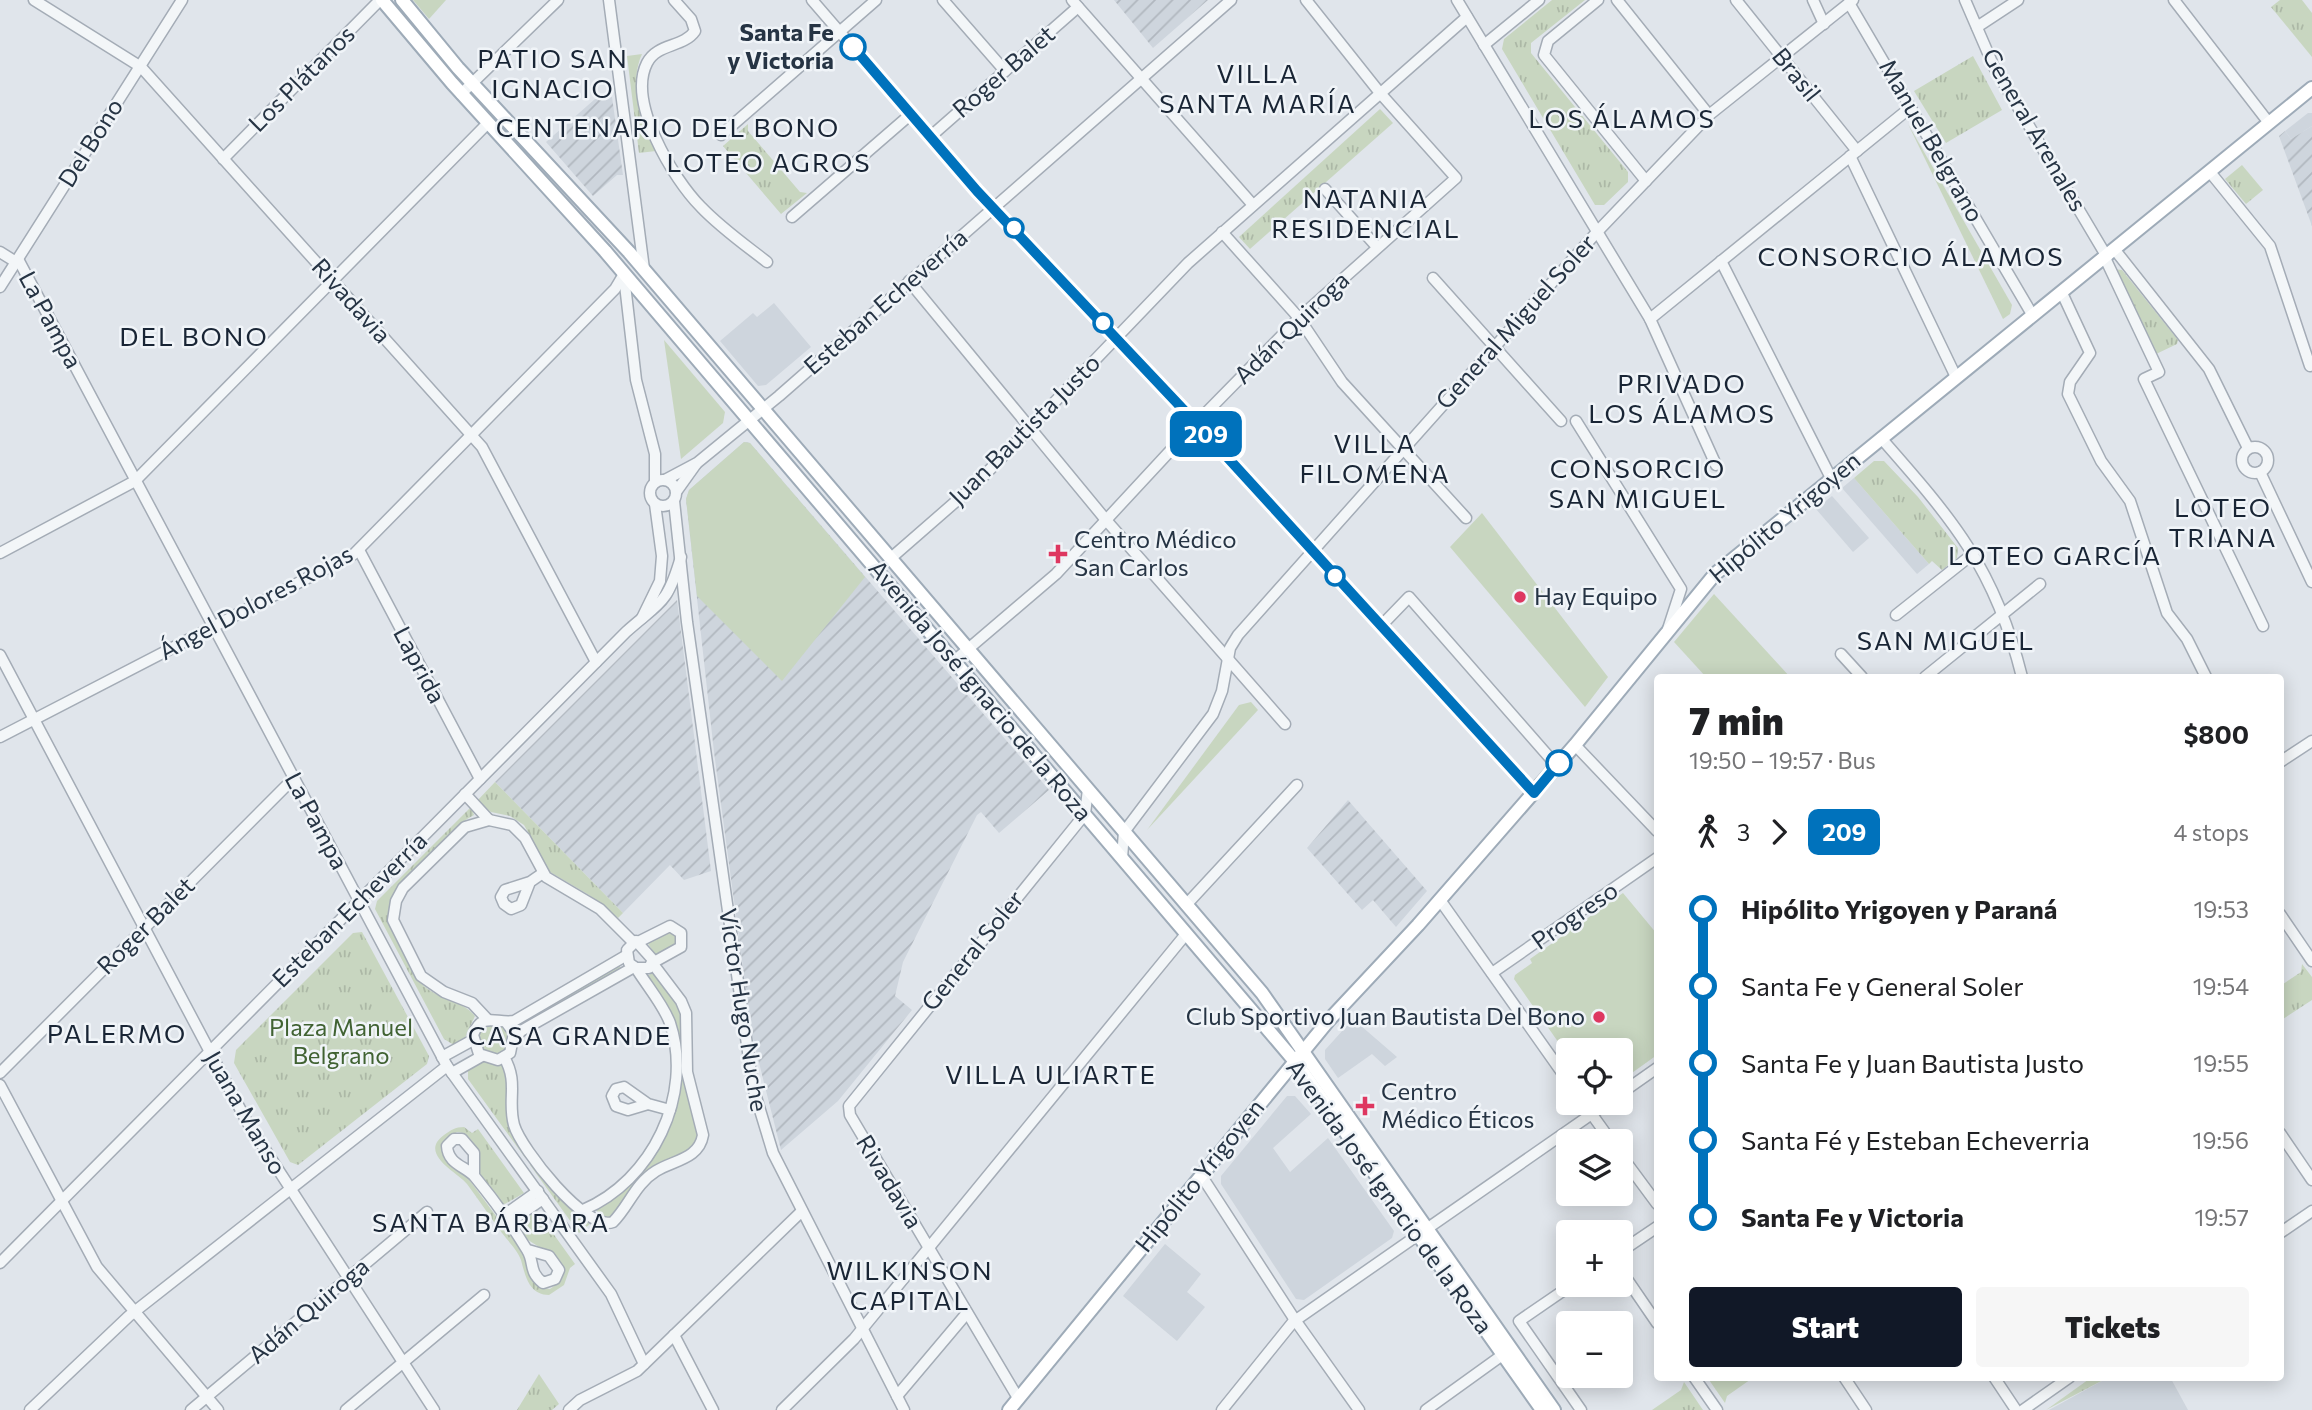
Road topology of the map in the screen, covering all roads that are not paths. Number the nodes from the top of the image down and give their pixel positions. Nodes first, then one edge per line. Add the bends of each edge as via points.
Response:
1 (182, 0) edge
2 (381, 0) edge
3 (402, 0) edge
4 (558, 0) edge
5 (610, 0) edge
6 (674, 0) edge
7 (812, 0) edge
8 (876, 0) edge
9 (943, 0) edge
10 (1231, 0) edge
11 (1306, 0) edge
12 (1457, 0) edge
13 (1539, 0) edge
14 (1598, 0) edge
15 (1617, 0) edge
16 (1736, 0) edge
17 (1813, 0) edge
18 (1965, 0) edge
19 (2018, 0) edge
20 (2174, 0) edge
21 (38, 1) edge
22 (1851, 2) edge
23 (1075, 4) edge
24 (1467, 17) junction
25 (1824, 23) junction
26 (1977, 27) junction
27 (840, 32) junction
28 (1484, 44) junction
29 (1782, 57) junction
30 (140, 66) junction
31 (1005, 71) junction
32 (1141, 78) junction
33 (473, 82) junction
34 (2312, 88) edge
35 (1380, 93) junction
36 (461, 94) junction
37 (1911, 107) junction
38 (911, 114) junction
39 (1709, 115) junction
40 (488, 123) junction
41 (2269, 123) junction
42 (721, 135) dead end
43 (930, 137) junction
44 (1853, 153) junction
45 (223, 159) junction
46 (2210, 172) junction
47 (1646, 181) junction
48 (1325, 189) dead end
49 (1254, 205) junction
50 (994, 207) junction
51 (792, 217) dead end
52 (1222, 232) junction
53 (1597, 232) junction
54 (1377, 247) junction
55 (0, 252) edge
56 (2109, 255) junction
57 (17, 261) junction
58 (1721, 261) junction
59 (767, 262) dead end
60 (644, 269) junction
61 (624, 274) junction
62 (1433, 278) dead end
63 (332, 280) junction
64 (909, 281) junction
65 (0, 287) edge
66 (2062, 293) junction
67 (2032, 316) junction
68 (1298, 318) junction
69 (1650, 319) junction
70 (1116, 338) junction
71 (1494, 346) junction
72 (2310, 358) edge
73 (1956, 377) junction
74 (2312, 377) edge
75 (762, 408) junction
76 (748, 419) junction
77 (1561, 421) dead end
78 (1576, 421) dead end
79 (1196, 423) junction
80 (1030, 428) junction
81 (471, 435) junction
82 (1881, 438) junction
83 (2248, 448) junction
84 (1403, 449) junction
85 (697, 463) junction
86 (1716, 465) dead end
87 (2260, 472) junction
88 (1831, 478) junction
89 (135, 481) junction
90 (660, 481) junction
91 (675, 496) junction
92 (655, 504) junction
93 (1466, 518) dead end
94 (1106, 520) junction
95 (359, 550) junction
96 (1313, 552) junction
97 (0, 553) edge
98 (1974, 553) junction
99 (662, 556) junction
100 (681, 557) junction
101 (891, 558) junction
102 (674, 579) junction
103 (2312, 582) edge
104 (2040, 584) dead end
105 (2004, 613) junction
106 (1896, 615) dead end
107 (641, 618) junction
108 (687, 622) junction
109 (1381, 626) junction
110 (2263, 626) dead end
111 (212, 628) junction
112 (1668, 629) junction
113 (968, 649) junction
114 (1841, 654) dead end
115 (0, 655) edge
116 (1227, 658) junction
117 (954, 661) junction
118 (596, 662) junction
119 (1859, 674) edge
120 (1929, 674) edge
121 (2021, 674) edge
122 (2205, 674) edge
123 (34, 719) junction
124 (1285, 724) dead end
125 (0, 737) edge
126 (2312, 741) edge
127 (1575, 745) junction
128 (2284, 759) edge
129 (1557, 766) junction
130 (293, 779) junction
131 (480, 779) junction
132 (1297, 785) dead end
133 (1088, 789) junction
134 (1534, 793) junction
135 (465, 794) junction
136 (1085, 814) junction
137 (489, 820) junction
138 (1654, 828) edge
139 (1124, 832) junction
140 (1122, 858) junction
141 (1654, 860) edge
142 (543, 873) junction
143 (530, 883) dead end
144 (1440, 900) junction
145 (359, 901) junction
146 (1186, 905) junction
147 (2284, 920) edge
148 (144, 929) junction
149 (1186, 934) junction
150 (636, 942) junction
151 (626, 955) junction
152 (2312, 961) edge
153 (654, 963) junction
154 (635, 968) junction
155 (1492, 973) junction
156 (487, 1019) junction
157 (506, 1022) junction
158 (514, 1038) junction
159 (472, 1040) junction
160 (209, 1052) junction
161 (482, 1056) junction
162 (505, 1057) junction
163 (1298, 1057) junction
164 (1556, 1064) edge
165 (447, 1065) junction
166 (1654, 1070) edge
167 (0, 1073) edge
168 (0, 1085) edge
169 (1633, 1085) edge
170 (648, 1104) dead end
171 (849, 1109) joint
172 (670, 1110) junction
173 (1592, 1115) joint
174 (1602, 1129) edge
175 (2284, 1139) edge
176 (534, 1157) junction
177 (520, 1168) junction
178 (1633, 1172) edge
179 (474, 1175) dead end
180 (1201, 1175) junction
181 (2312, 1180) edge
182 (290, 1189) junction
183 (540, 1195) junction
184 (1654, 1200) edge
185 (62, 1201) junction
186 (583, 1210) junction
187 (802, 1211) junction
188 (2312, 1211) edge
189 (428, 1212) dead end
190 (505, 1219) junction
191 (1654, 1229) edge
192 (2284, 1230) edge
193 (1423, 1233) junction
194 (1633, 1243) edge
195 (928, 1247) junction
196 (528, 1250) dead end
197 (0, 1263) edge
198 (349, 1279) junction
199 (1633, 1288) edge
200 (484, 1295) dead end
201 (1556, 1296) edge
202 (135, 1312) junction
203 (967, 1313) junction
204 (1654, 1319) edge
205 (1295, 1320) junction
206 (862, 1328) junction
207 (674, 1335) junction
208 (1507, 1352) junction
209 (403, 1363) junction
210 (644, 1364) junction
211 (1697, 1381) edge
212 (1847, 1381) edge
213 (1997, 1381) edge
214 (2064, 1381) edge
215 (206, 1396) junction
216 (897, 1396) junction
217 (1018, 1398) junction
218 (30, 1410) edge
219 (191, 1410) edge
220 (218, 1410) edge
221 (346, 1410) edge
222 (434, 1410) edge
223 (569, 1410) edge
224 (713, 1410) edge
225 (782, 1410) edge
226 (904, 1410) edge
227 (1009, 1410) edge
228 (1222, 1410) edge
229 (1359, 1410) edge
230 (1426, 1410) edge
231 (1542, 1410) edge
232 (1554, 1410) edge
233 (1581, 1410) edge
234 (1717, 1410) edge
235 (1866, 1410) edge
236 (2016, 1410) edge
237 (2022, 1410) edge

1 - 30 street, Del Bono
2 - 36 main road, Avenida José Ignacio de la Roza
2 - 45 street, Los Plátanos
3 - 33 main road, Avenida José Ignacio de la Roza
4 - 33 street
5 - 60 street
6 - 59 street via 695,31 648,61 642,88 650,122 692,197
7 - 27 street
8 - 27 street
9 - 31 street
10 - 32 street, Esteban Echeverría
11 - 35 street
12 - 24 street
13 - 28 street
14 - 47 street via 1548,41 1544,50
15 - 39 street
16 - 29 street, Brasil
17 - 25 street
18 - 26 street, General Arenales
19 - 26 street
20 - 41 street
21 - 30 street, Rivadavia
22 - 25 street, General Miguel Soler
22 - 37 street, Manuel Belgrano
23 - 31 street, Roger Balet
23 - 32 street
24 - 28 street
24 - 35 street, Juan Bautista Justo
25 - 29 street, General Miguel Soler
26 - 56 street, General Arenales via 1994,67
27 - 38 street
27 - 42 street
28 - 53 street
29 - 39 street, General Miguel Soler
29 - 44 street, Brasil
30 - 45 street, Rivadavia
30 - 57 street, Del Bono
31 - 43 street, Roger Balet
32 - 49 street
32 - 50 street, Esteban Echeverría
33 - 36 street
33 - 60 main road, Avenida José Ignacio de la Roza
34 - 41 main road, Hipólito Yrigoyen
35 - 49 street, Juan Bautista Justo
35 - 54 street, Adán Quiroga via 1456,178
36 - 40 main road, Avenida José Ignacio de la Roza
37 - 44 street
37 - 67 street, Manuel Belgrano
38 - 43 street
38 - 51 street
39 - 47 street, General Miguel Soler
40 - 61 main road, Avenida José Ignacio de la Roza
40 - 63 street
41 - 46 main road, Hipólito Yrigoyen
43 - 50 street
44 - 58 street
44 - 73 street, Brasil
45 - 63 street, Rivadavia
46 - 56 main road, Hipólito Yrigoyen
46 - 72 street via 2270,246
47 - 53 street, General Miguel Soler
48 - 54 street
49 - 52 street, Juan Bautista Justo
50 - 64 street, Esteban Echeverría
50 - 70 street
52 - 68 street
52 - 70 street, Juan Bautista Justo
53 - 69 street
53 - 71 street, General Miguel Soler
54 - 68 street, Adán Quiroga
55 - 57 street
56 - 66 main road, Hipólito Yrigoyen
56 - 83 street via 2209,369
56 - 110 street via 2159,372 2144,379
57 - 65 street, Del Bono
57 - 89 street, La Pampa
58 - 69 street
58 - 88 street
60 - 75 main road, Avenida José Ignacio de la Roza
61 - 76 main road, Avenida José Ignacio de la Roza
61 - 81 street, Ángel Dolores Rojas via 615,289
61 - 90 street via 636,380
62 - 71 street
63 - 81 street, Rivadavia
63 - 89 street
64 - 75 street, Esteban Echeverría
64 - 80 street
66 - 67 main road, Hipólito Yrigoyen
66 - 122 street via 2090,353 2070,382 2068,394 2101,461 2130,501 2162,600
67 - 73 main road, Hipólito Yrigoyen
68 - 79 street, Adán Quiroga
68 - 84 street via 1342,382
69 - 86 street
70 - 79 street
70 - 80 street, Juan Bautista Justo
71 - 77 street
71 - 84 street, General Miguel Soler
72 - 74 street
73 - 82 main road, Hipólito Yrigoyen
75 - 76 street, Esteban Echeverría
75 - 101 main road, Avenida José Ignacio de la Roza
76 - 85 street, Esteban Echeverría
76 - 117 main road, Avenida José Ignacio de la Roza
78 - 112 street via 1681,589
79 - 94 street, Adán Quiroga
79 - 96 street
80 - 94 street
80 - 101 street, Juan Bautista Justo via 977,484
81 - 95 street, Ángel Dolores Rojas
81 - 118 street, Rivadavia via 482,446
82 - 88 main road, Hipólito Yrigoyen
82 - 98 street via 1941,506
83 - 87 street via 2242,457 2244,468
83 - 87 street via 2259,447 2267,454 2267,465
84 - 93 street
84 - 96 street, General Miguel Soler
85 - 90 street, Esteban Echeverría
85 - 91 street, Esteban Echeverría
87 - 103 street
88 - 112 main road, Hipólito Yrigoyen via 1724,565
89 - 97 street
89 - 111 street, La Pampa
90 - 91 street via 673,484
90 - 92 street via 649,491
91 - 92 street via 664,506
91 - 100 street, Esteban Echeverría
92 - 99 street, Esteban Echeverría
94 - 113 street, Adán Quiroga via 1056,574
94 - 116 street
95 - 111 street, Ángel Dolores Rojas
95 - 131 street, Laprida
96 - 109 street
96 - 116 street, General Miguel Soler via 1238,635
98 - 105 street
98 - 106 street
99 - 102 street, Esteban Echeverría
99 - 107 street, Esteban Echeverría via 659,588
100 - 102 street, Esteban Echeverría
100 - 108 street, Víctor Hugo Nuche
101 - 113 main road, Avenida José Ignacio de la Roza
102 - 107 street, Esteban Echeverría via 661,604
102 - 108 street, Víctor Hugo Nuche
104 - 105 street
105 - 120 street
105 - 121 street
107 - 118 street, Esteban Echeverría
108 - 187 street, Víctor Hugo Nuche via 747,1058 766,1136
109 - 129 street via 1409,597
109 - 134 street
111 - 123 street, Ángel Dolores Rojas
111 - 130 street, La Pampa
112 - 127 main road, Hipólito Yrigoyen
113 - 117 street, Adán Quiroga
113 - 133 main road, Avenida José Ignacio de la Roza
114 - 119 street
115 - 123 street, Juana Manso
116 - 124 street
116 - 139 street, General Miguel Soler via 1213,714
117 - 136 main road, Avenida José Ignacio de la Roza
118 - 131 street, Esteban Echeverría
123 - 125 street, Ángel Dolores Rojas
123 - 148 street, Juana Manso
126 - 128 street
127 - 129 main road, Hipólito Yrigoyen
127 - 138 street
129 - 134 main road, Hipólito Yrigoyen
130 - 145 street, La Pampa
130 - 148 street, Roger Balet
131 - 135 street, Esteban Echeverría
132 - 146 street
133 - 136 street
133 - 139 main road, Avenida José Ignacio de la Roza
134 - 144 main road, Hipólito Yrigoyen
135 - 137 street
135 - 145 street, Esteban Echeverría
136 - 140 main road, Avenida José Ignacio de la Roza
136 - 171 street, General Soler via 850,1101
137 - 142 street via 506,822 521,833
137 - 156 street via 470,824 453,835 403,888 393,914 421,976 472,1003
139 - 140 street
139 - 146 main road, Avenida José Ignacio de la Roza
140 - 149 main road, Avenida José Ignacio de la Roza
141 - 155 street, Progreso
142 - 143 street
142 - 150 street via 600,909
144 - 155 street
144 - 163 main road, Hipólito Yrigoyen
145 - 160 street, Esteban Echeverría
145 - 165 street, La Pampa
146 - 163 main road, Avenida José Ignacio de la Roza via 1292,1032
147 - 152 street
148 - 160 street, Juana Manso
148 - 167 street, Roger Balet
149 - 163 main road, Avenida José Ignacio de la Roza
149 - 195 street
150 - 151 street
150 - 153 street
150 - 153 street via 670,926 681,933 677,951
151 - 154 street
151 - 157 street
153 - 154 street via 645,969
153 - 186 street via 686,1013 687,1072 702,1140 691,1155 656,1171 639,1185 611,1224
154 - 158 street
154 - 172 street via 671,1027 676,1079
155 - 164 street
156 - 157 street
156 - 159 street via 475,1028
157 - 158 street
158 - 162 street
159 - 161 street
159 - 165 street
160 - 182 street, Juana Manso
160 - 185 street, Esteban Echeverría
161 - 162 street via 491,1060
161 - 165 street
162 - 176 street via 514,1077 514,1124
163 - 180 main road, Hipólito Yrigoyen
163 - 193 main road, Avenida José Ignacio de la Roza
165 - 177 street, La Pampa
165 - 182 street
166 - 169 street
168 - 185 street
170 - 172 street
171 - 195 street, Rivadavia
172 - 186 street via 644,1162
173 - 174 street
173 - 193 street
175 - 181 street
176 - 177 street
176 - 186 street via 561,1194
177 - 183 street, La Pampa
178 - 184 street
179 - 190 street
180 - 205 street
180 - 217 main road, Hipólito Yrigoyen
182 - 198 street, Juana Manso
182 - 202 street
183 - 190 street
183 - 210 street, La Pampa via 611,1294
185 - 197 street, Esteban Echeverría
185 - 202 street via 97,1267
187 - 206 street, Víctor Hugo Nuche
187 - 207 street
188 - 192 street
189 - 198 street, Adán Quiroga
190 - 196 street
191 - 194 street
193 - 205 street
193 - 208 main road, Avenida José Ignacio de la Roza
195 - 203 street, Rivadavia
195 - 206 street
198 - 209 street, Juana Manso
198 - 215 street, Adán Quiroga
199 - 204 street
200 - 209 street
201 - 233 street via 1519,1321
202 - 215 street
202 - 218 street
203 - 216 street
203 - 217 street, Rivadavia
205 - 228 street
205 - 229 street
206 - 216 street, Víctor Hugo Nuche
206 - 225 street
207 - 210 street
207 - 224 street
208 - 230 street
208 - 231 main road, Avenida José Ignacio de la Roza
208 - 232 main road, Avenida José Ignacio de la Roza
209 - 221 street
209 - 222 street, Juana Manso
210 - 223 street
211 - 234 street
212 - 235 street
213 - 236 street
214 - 237 street
215 - 219 street, Adán Quiroga
215 - 220 street
216 - 226 street, Víctor Hugo Nuche
217 - 227 main road, Hipólito Yrigoyen

